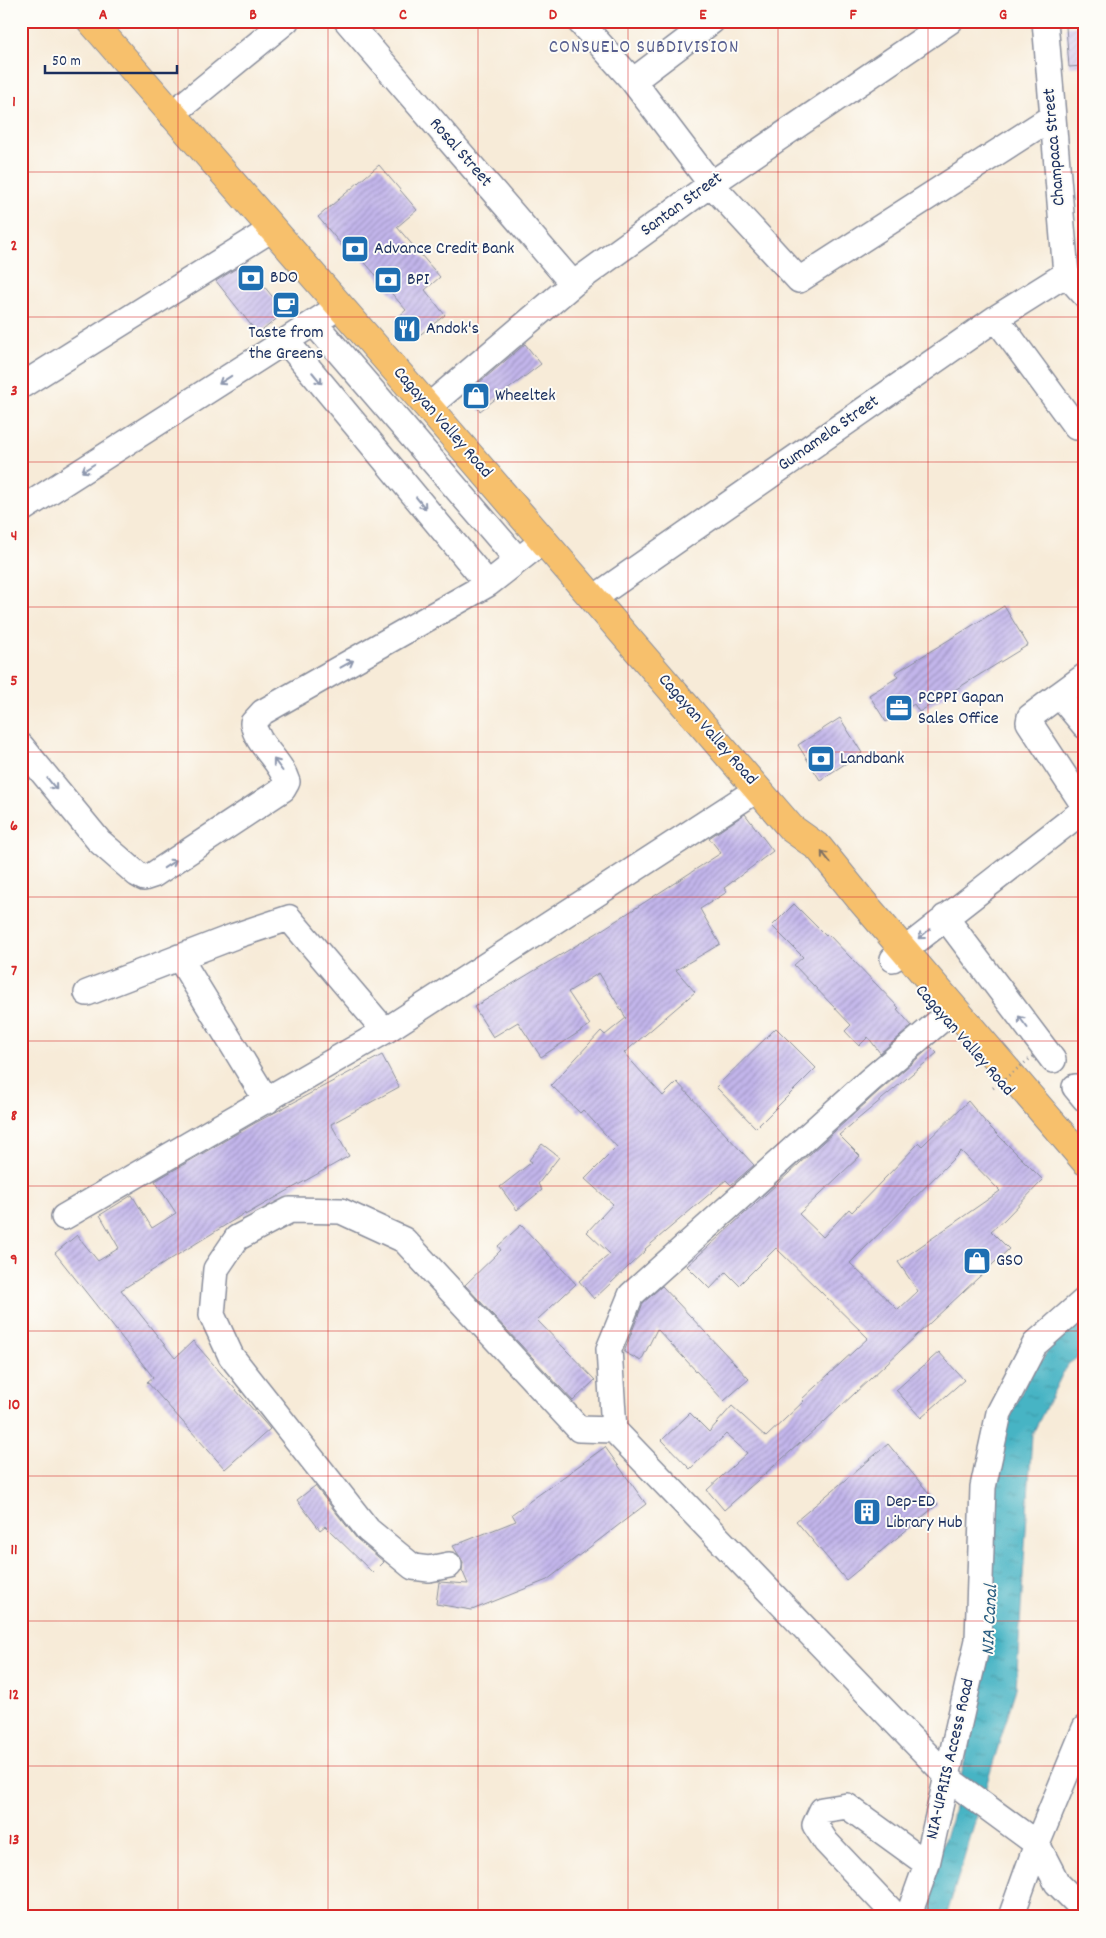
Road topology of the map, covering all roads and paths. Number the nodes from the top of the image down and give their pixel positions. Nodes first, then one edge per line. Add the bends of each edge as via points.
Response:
1 (91, 21) edge
2 (286, 21) edge
3 (347, 21) edge
4 (579, 21) edge
5 (712, 21) edge
6 (950, 21) edge
7 (1045, 21) edge
8 (633, 81) junction
9 (171, 115) junction
10 (1052, 116) junction
11 (711, 184) junction
12 (272, 229) junction
13 (1066, 274) junction
14 (572, 284) junction
15 (1085, 295) edge
16 (340, 306) junction
17 (996, 318) junction
18 (314, 322) junction
19 (286, 341) junction
20 (21, 386) edge
21 (428, 406) junction
22 (1076, 427) dead end
23 (21, 510) edge
24 (544, 540) junction
25 (518, 560) junction
26 (488, 584) junction
27 (594, 598) junction
28 (1085, 676) edge
29 (1060, 695) junction
30 (1085, 726) edge
31 (21, 746) edge
32 (758, 789) junction
33 (1085, 808) edge
34 (945, 917) junction
35 (898, 955) junction
36 (179, 957) junction
37 (88, 993) dead end
38 (942, 1019) junction
39 (386, 1031) junction
40 (1045, 1057) joint
41 (993, 1088) dead end
42 (267, 1101) junction
43 (1083, 1162) edge
44 (64, 1217) dead end
45 (1085, 1300) edge
46 (614, 1430) junction
47 (449, 1565) dead end
48 (1085, 1728) edge
49 (951, 1780) junction
50 (1037, 1844) junction
51 (927, 1864) junction
52 (1085, 1911) edge
53 (897, 1917) edge
54 (908, 1917) edge
55 (1011, 1917) edge

1 - 9 highway, Cagayan Valley Road
2 - 9 street
3 - 14 street, Rosal Street
4 - 8 street
5 - 8 street
6 - 11 street, Santan Street
7 - 10 street, Champaca Street
8 - 11 street
9 - 12 highway, Cagayan Valley Road
10 - 11 street via 799,280
10 - 13 street, Champaca Street
11 - 14 street, Santan Street
12 - 16 highway, Cagayan Valley Road
12 - 20 street
13 - 15 street
13 - 17 street, Gumamela Street
14 - 21 street, Santan Street
16 - 18 street
16 - 21 highway, Cagayan Valley Road
17 - 22 street
17 - 27 street, Gumamela Street
18 - 19 street
18 - 25 street
19 -> 23 street
19 -> 26 street
21 - 24 highway, Cagayan Valley Road
24 - 25 street
24 - 27 highway, Cagayan Valley Road
25 - 26 street
31 -> 26 street via 99,841 137,874 144,878 153,875 283,789 287,782 284,772 255,734 253,722 263,712
27 - 32 highway, Cagayan Valley Road
28 - 29 street
29 - 30 street
29 - 33 street via 1030,717 1028,722
32 - 35 highway, Cagayan Valley Road via 791,828 805,859
32 - 39 street
33 - 34 street
34 -> 35 street
40 -> 34 street
35 - 38 highway, Cagayan Valley Road
35 - 43 highway, Cagayan Valley Road
36 - 37 street
36 - 39 street via 289,918
36 - 42 street
38 - 43 highway, Cagayan Valley Road
38 - 46 street via 631,1294 609,1349
39 - 42 street
40 - 41 path, bridge
42 - 44 street
45 - 49 street, NIA-UPRIIS Access Road via 1035,1344 999,1412 983,1487 978,1640
46 - 47 street via 579,1429 404,1240 341,1211 290,1210 238,1238 216,1269 212,1315 231,1356 368,1530 412,1567 429,1570
46 - 49 street
48 - 50 street
49 - 50 street
49 - 51 street, NIA-UPRIIS Access Road
50 - 52 street via 1057,1883
50 - 55 street
51 - 53 street via 847,1806 822,1810 815,1825 826,1842
51 - 54 street, NIA-UPRIIS Access Road

